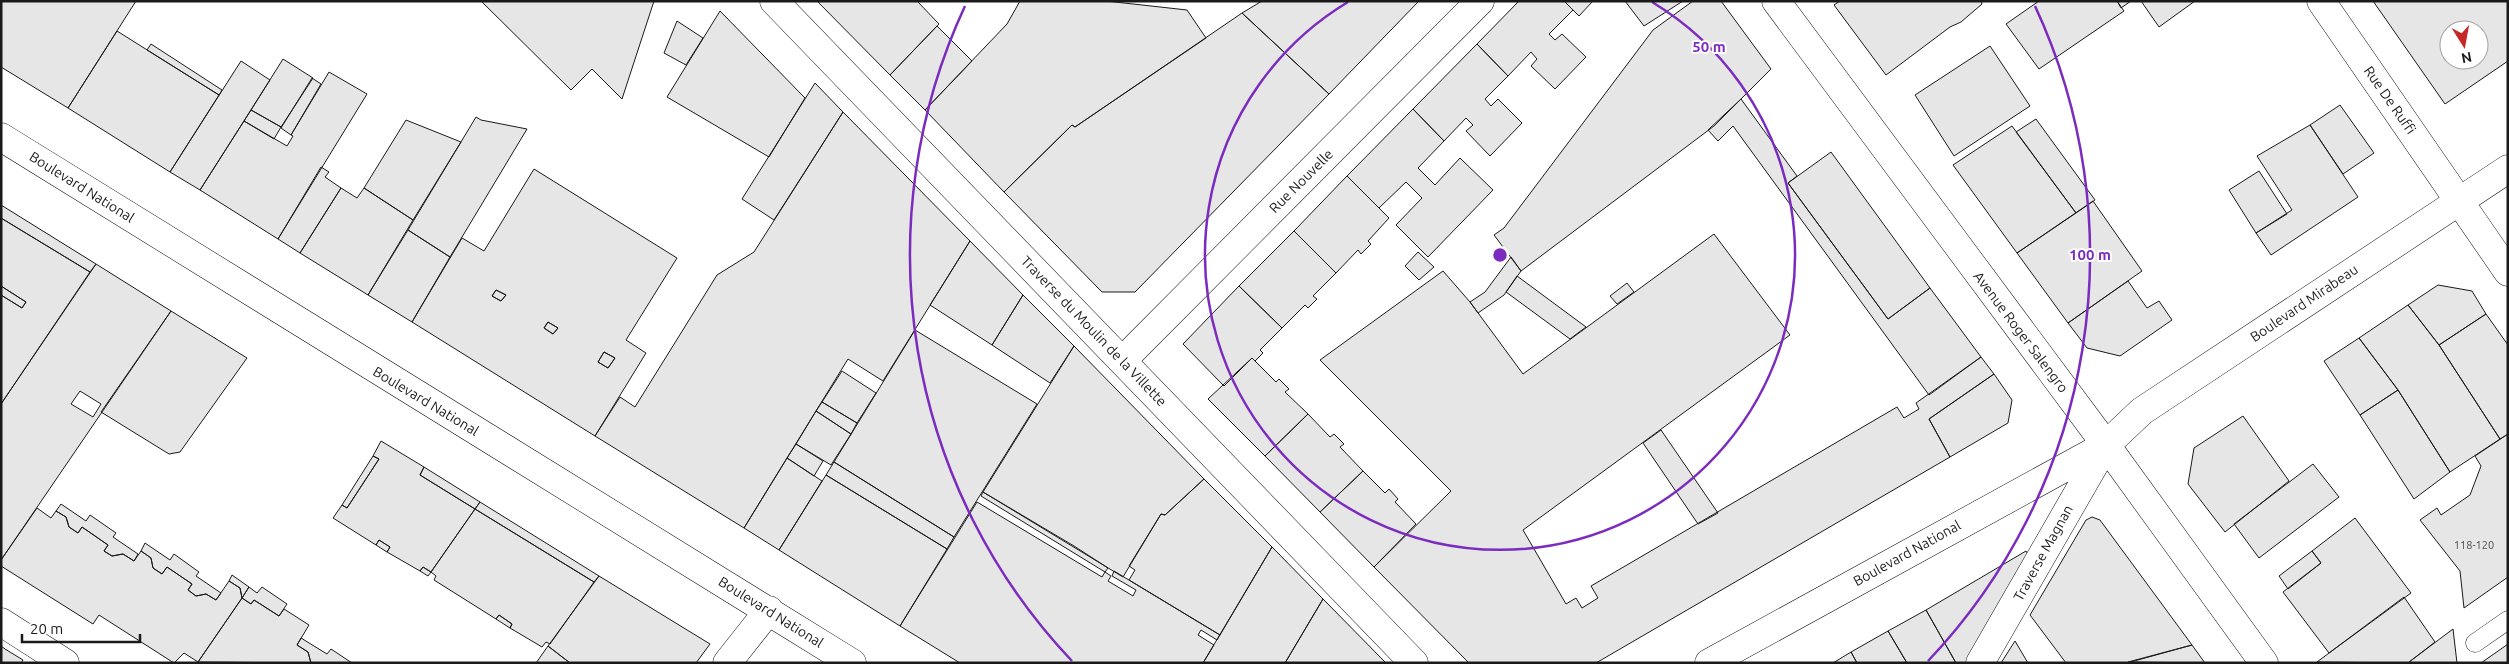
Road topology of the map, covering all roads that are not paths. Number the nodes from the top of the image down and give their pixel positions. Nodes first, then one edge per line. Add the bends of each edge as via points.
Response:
1 (774, 1) edge
2 (1480, 1) edge
3 (1776, 1) edge
4 (2321, 1) edge
5 (1, 136) edge
6 (2508, 169) edge
7 (2459, 200) junction
8 (2508, 272) edge
9 (1123, 360) junction
10 (2106, 444) junction
11 (769, 610) junction
12 (2508, 620) edge
13 (1, 622) edge
14 (2475, 643) dead end
15 (65, 663) edge
16 (727, 663) edge
17 (852, 663) edge
18 (1414, 663) edge
19 (1709, 663) edge
20 (1980, 663) edge
21 (2264, 663) edge

1 - 9 street, Traverse du Moulin de la Villette
2 - 9 street, Rue Nouvelle
3 - 10 street, Avenue Roger Salengro
4 - 7 street, Rue De Ruffi
5 - 11 street, Boulevard National
6 - 7 street, Boulevard Mirabeau
7 - 8 street
7 - 10 street, Boulevard Mirabeau via 2142,411
9 - 18 street, Traverse du Moulin de la Villette
10 - 19 street, Boulevard National
10 - 20 street, Traverse Magnan
10 - 21 street, Avenue Roger Salengro
11 - 16 street
11 - 17 street, Boulevard National
12 - 14 lane
13 - 15 street

